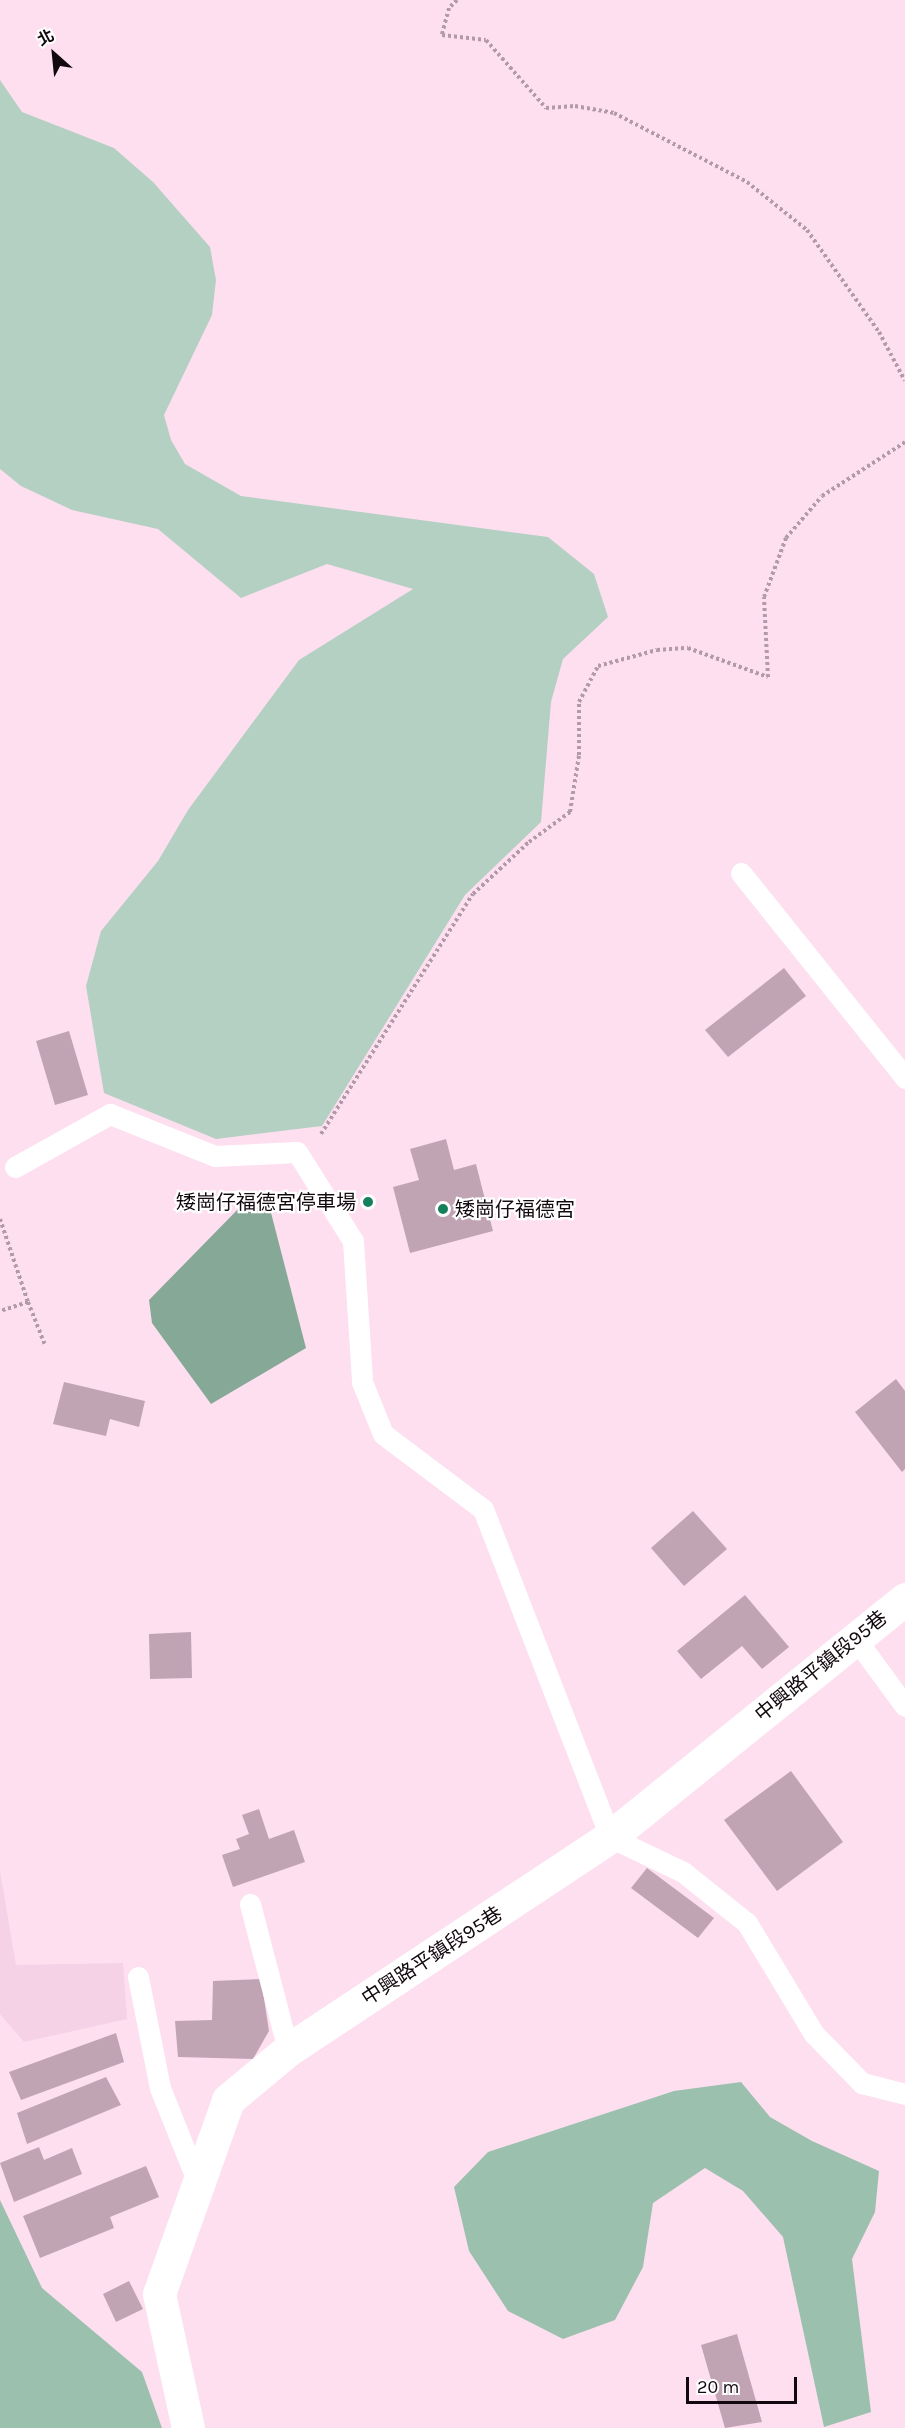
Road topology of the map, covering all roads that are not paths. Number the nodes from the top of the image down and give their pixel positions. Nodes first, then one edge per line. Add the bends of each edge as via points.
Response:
1 (741, 873) dead end
2 (905, 1078) edge
3 (15, 1167) dead end
4 (905, 1599) edge
5 (855, 1638) junction
6 (905, 1706) edge
7 (610, 1838) junction
8 (250, 1904) dead end
9 (138, 1977) dead end
10 (288, 2050) junction
11 (905, 2094) edge
12 (198, 2182) junction
13 (188, 2428) edge

1 - 2 lane
3 - 7 lane via 110,1114 215,1156 297,1152 353,1241 362,1382 383,1434 483,1509
4 - 5 street, 中興路平鎮段95巷
5 - 6 lane
5 - 7 street, 中興路平鎮段95巷
7 - 10 street, 中興路平鎮段95巷
7 - 11 lane via 683,1872 747,1923 814,2034 862,2083
8 - 10 lane
9 - 12 lane via 160,2088
10 - 12 street, 中興路平鎮段95巷 via 228,2100
12 - 13 street, 中興路平鎮段95巷 via 159,2294

